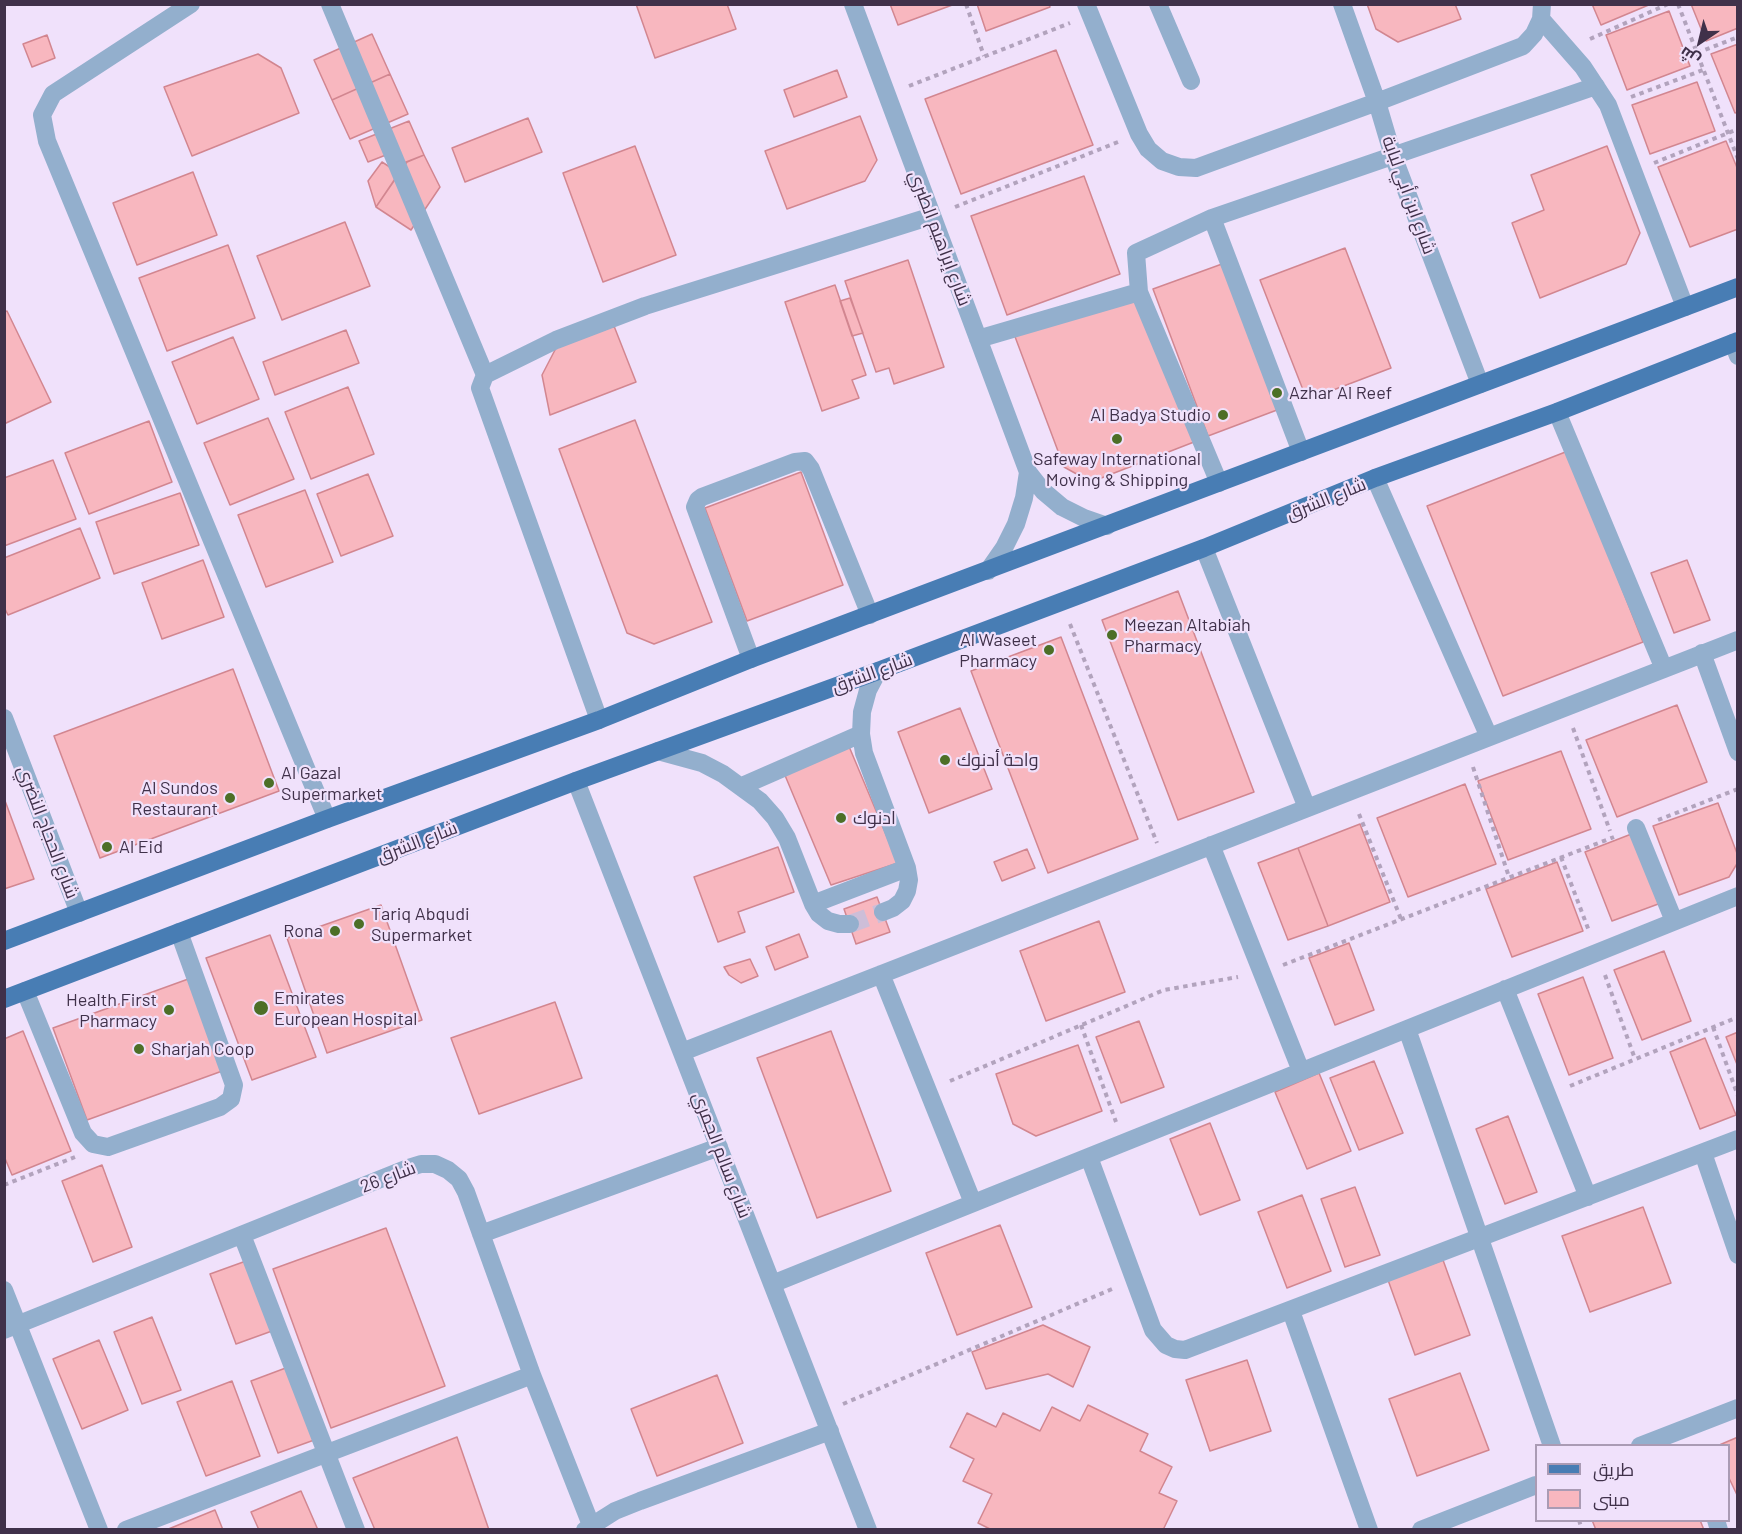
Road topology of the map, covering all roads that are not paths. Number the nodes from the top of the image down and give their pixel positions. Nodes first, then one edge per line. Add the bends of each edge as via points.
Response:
1 (190, 4) edge
2 (330, 4) edge
3 (853, 4) edge
4 (1158, 4) edge
5 (1342, 4) edge
6 (1088, 10) edge
7 (1542, 12) edge
8 (1191, 81) dead end
9 (1596, 86) junction
10 (1377, 102) junction
11 (1393, 156) junction
12 (932, 216) junction
13 (1212, 218) junction
14 (1737, 287) edge
15 (1139, 292) junction
16 (1685, 307) junction
17 (978, 339) junction
18 (1736, 347) edge
19 (486, 375) junction
20 (1480, 384) junction
21 (1557, 412) junction
22 (1301, 452) junction
23 (1028, 472) junction
24 (1375, 478) junction
25 (1219, 483) junction
26 (1107, 526) junction
27 (1204, 548) junction
28 (988, 571) junction
29 (870, 615) junction
30 (1737, 640) edge
31 (1702, 653) junction
32 (751, 660) junction
33 (1664, 669) junction
34 (878, 671) junction
35 (4, 718) edge
36 (599, 720) junction
37 (861, 734) junction
38 (1489, 737) junction
39 (658, 751) junction
40 (1737, 752) edge
41 (576, 781) junction
42 (742, 786) junction
43 (1307, 808) junction
44 (327, 819) junction
45 (1636, 828) road end
46 (1211, 845) junction
47 (907, 868) junction
48 (1737, 896) edge
49 (813, 904) junction
50 (883, 912) tunnel mouth
51 (79, 913) junction
52 (1674, 921) junction
53 (850, 924) tunnel mouth
54 (179, 932) junction
55 (4, 941) edge
56 (881, 974) junction
57 (1505, 989) junction
58 (25, 991) junction
59 (4, 999) edge
60 (1407, 1029) junction
61 (682, 1052) junction
62 (1301, 1071) junction
63 (1737, 1139) edge
64 (719, 1147) junction
65 (1703, 1153) junction
66 (1089, 1156) junction
67 (1588, 1197) junction
68 (973, 1203) junction
69 (481, 1234) junction
70 (242, 1235) junction
71 (1479, 1238) junction
72 (1737, 1255) edge
73 (772, 1284) junction
74 (4, 1290) edge
75 (1291, 1311) junction
76 (11, 1327) edge
77 (532, 1375) junction
78 (1737, 1408) edge
79 (830, 1431) junction
80 (1686, 1437) edge
81 (1551, 1444) edge
82 (1650, 1444) edge
83 (326, 1453) junction
84 (1535, 1485) edge
85 (588, 1527) edge
86 (99, 1530) edge
87 (126, 1530) edge
88 (356, 1530) edge
89 (868, 1530) edge
90 (1369, 1530) edge
91 (1421, 1530) edge

1 - 44 street via 53,94 42,115 47,141
2 - 19 street
3 - 12 street, شارع إبراهيم الطبري
4 - 8 street
5 - 10 street, شارع ابن أبي لبابة
6 - 10 street via 1139,134 1162,161 1179,167 1196,168
7 - 9 street
7 - 10 street via 1534,34 1523,46
9 - 11 street
9 - 16 street via 1608,105
10 - 11 street, شارع ابن أبي لبابة
11 - 13 street
11 - 20 street, شارع ابن أبي لبابة
12 - 17 street, شارع إبراهيم الطبري
12 - 19 street via 645,306 556,340
13 - 15 street via 1136,253
13 - 22 street
14 - 16 main road
15 - 17 street
15 - 25 street
16 - 20 main road
17 - 23 street, شارع إبراهيم الطبري
18 - 21 main road, شارع الشرق
19 - 36 street via 480,388
20 - 22 main road
21 - 24 main road, شارع الشرق
21 - 33 street
22 - 25 main road
23 - 26 street, شارع إبراهيم الطبري via 1062,507
23 - 28 street via 1016,524
24 - 27 main road, شارع الشرق
24 - 38 street
25 - 26 main road
26 - 28 main road
27 - 34 main road, شارع الشرق
27 - 43 street
28 - 29 main road
29 - 32 main road
29 - 32 street via 811,469 805,461 795,462 702,498 695,507
30 - 31 street
31 - 33 street
31 - 40 street
32 - 36 main road
33 - 38 street
34 - 37 street via 862,712
34 - 39 main road, شارع الشرق
35 - 51 street, شارع الحجاج النضري
36 - 44 main road
37 - 42 street
37 - 47 street via 864,753
38 - 43 street
39 - 41 main road, شارع الشرق
39 - 42 street via 702,763
41 - 54 main road, شارع الشرق
41 - 61 street, شارع سالم الجمري
42 - 49 street via 768,810 787,838
43 - 46 street
44 - 51 main road
45 - 52 street
46 - 56 street
46 - 62 street
47 - 49 street
47 - 50 street via 908,891 902,901
48 - 52 street
49 - 53 street via 828,921
51 - 55 main road
52 - 57 street
54 - 58 main road, شارع الشرق
54 - 58 street via 233,1079 231,1099 220,1107 108,1147 87,1140
56 - 61 street
56 - 68 street
57 - 60 street
57 - 67 street
58 - 59 main road, شارع الشرق
60 - 62 street
60 - 71 street
61 - 64 street, شارع سالم الجمري
62 - 66 street
63 - 65 street
64 - 69 street
64 - 73 street, شارع سالم الجمري
65 - 67 street
65 - 72 street
66 - 68 street
66 - 75 street via 1159,1339 1185,1350
67 - 71 street
68 - 73 street
69 - 70 street, شارع 26 via 459,1179 435,1164 421,1164
69 - 77 street, شارع 26
70 - 76 street, شارع 26
70 - 83 street
71 - 75 street
71 - 81 street
73 - 79 street, شارع سالم الجمري
74 - 76 street
75 - 90 street
76 - 86 street
77 - 83 street
77 - 85 street, شارع 26
78 - 80 street
79 - 85 street via 640,1501
79 - 89 street, شارع سالم الجمري
80 - 82 street
83 - 87 street
83 - 88 street
84 - 91 street

